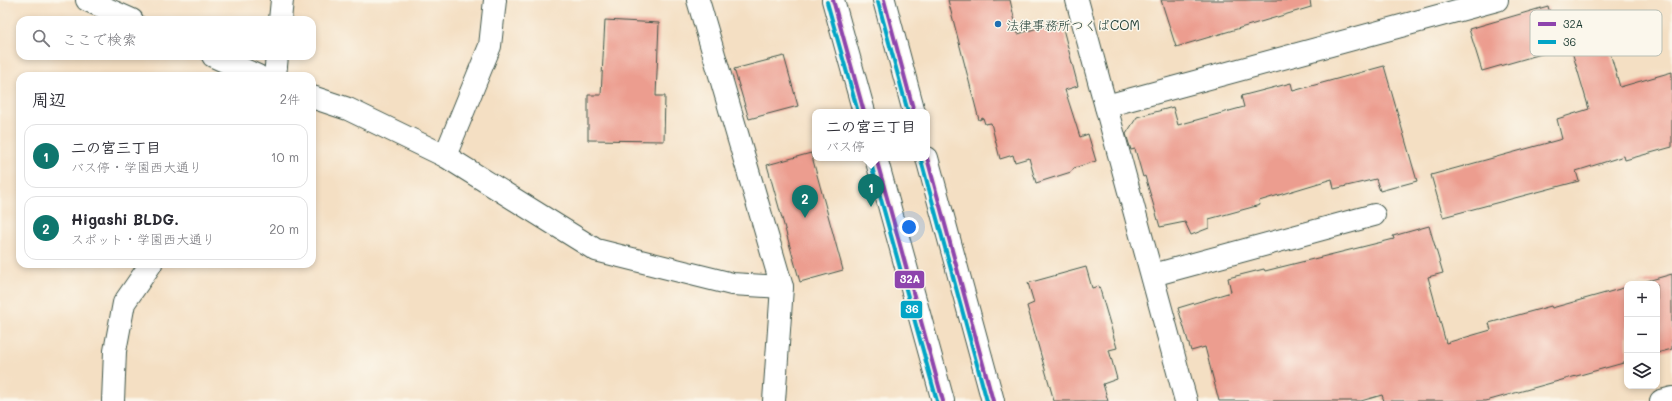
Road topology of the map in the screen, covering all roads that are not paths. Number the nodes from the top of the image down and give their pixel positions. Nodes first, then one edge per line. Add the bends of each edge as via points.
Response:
1 (87, 0) edge
2 (282, 0) edge
3 (495, 0) edge
4 (698, 0) edge
5 (833, 0) edge
6 (884, 0) edge
7 (1077, 0) edge
8 (1497, 0) edge
9 (123, 16) edge
10 (280, 16) edge
11 (222, 60) edge
12 (277, 60) edge
13 (249, 72) edge
14 (276, 72) edge
15 (316, 98) edge
16 (1106, 106) junction
17 (863, 109) edge
18 (913, 109) edge
19 (445, 156) junction
20 (877, 161) edge
21 (928, 161) edge
22 (1374, 214) dead end
23 (148, 268) edge
24 (1153, 275) junction
25 (782, 287) junction
26 (1672, 398) edge
27 (113, 401) edge
28 (774, 401) edge
29 (943, 401) edge
30 (993, 401) edge
31 (1186, 401) edge
32 (1661, 401) edge

1 - 9 street
2 - 10 street
3 - 19 street via 490,46
4 - 25 street
5 - 17 street
6 - 18 street
7 - 16 street
8 - 16 street
11 - 13 street
12 - 14 street
15 - 19 street via 348,109
16 - 24 street
19 - 25 street via 596,250 732,284
20 - 29 street
21 - 30 street
22 - 24 street
23 - 27 street via 124,303 115,351
24 - 31 street
25 - 28 street
26 - 32 street

